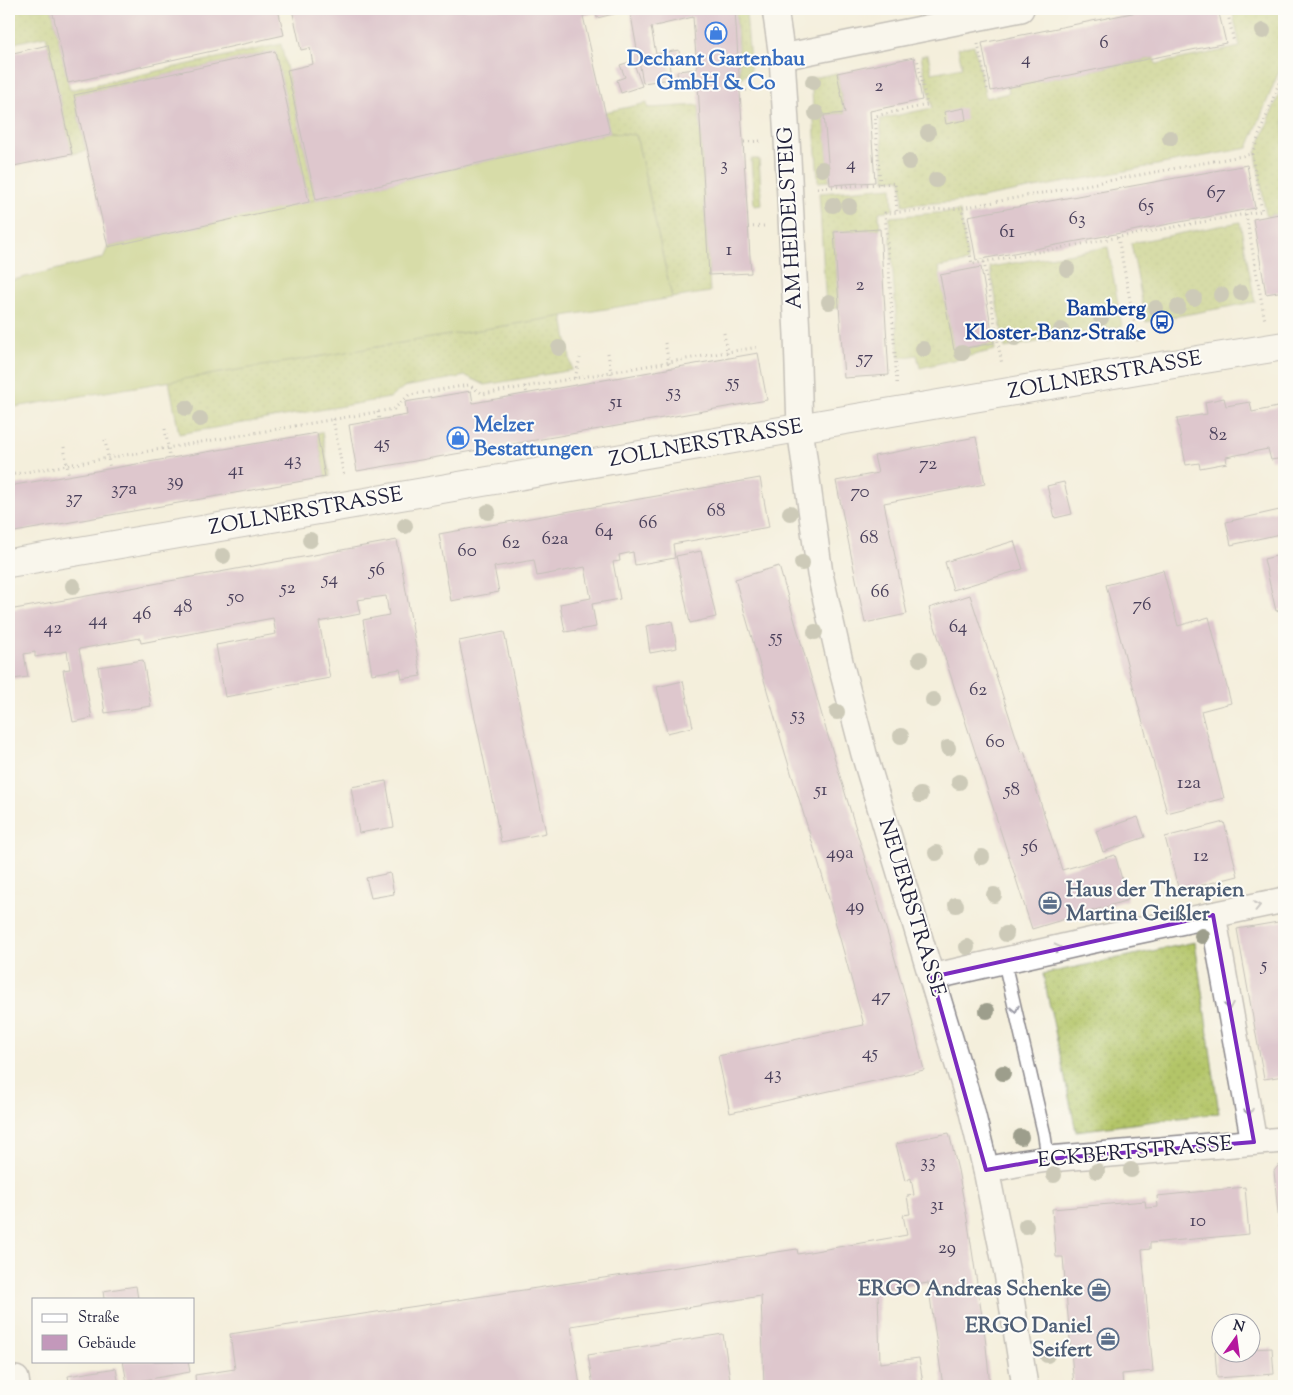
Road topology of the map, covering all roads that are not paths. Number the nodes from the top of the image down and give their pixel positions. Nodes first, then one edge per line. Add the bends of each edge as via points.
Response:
1 (775, 9) edge
2 (1021, 9) edge
3 (968, 16) edge
4 (782, 57) junction
5 (1284, 346) edge
6 (800, 428) junction
7 (9, 563) edge
8 (1284, 900) edge
9 (1212, 916) junction
10 (1004, 961) junction
11 (932, 977) junction
12 (1284, 1140) edge
13 (1254, 1142) junction
14 (1048, 1159) junction
15 (986, 1170) junction
16 (1025, 1386) edge

1 - 4 street, AM HEIDELSTEIG
2 - 3 street
3 - 4 street
4 - 6 street, AM HEIDELSTEIG
5 - 6 street, ZOLLNERSTRASSE
6 - 7 street, ZOLLNERSTRASSE
6 - 11 street, NEUERBSTRASSE via 820,574 841,666 864,754
9 -> 8 street
10 -> 9 street via 1089,940
9 -> 13 street
10 - 11 street
10 -> 14 lane
11 - 15 street, NEUERBSTRASSE
12 - 13 street, ECKBERTSTRASSE
13 - 14 street, ECKBERTSTRASSE
14 - 15 street, ECKBERTSTRASSE
15 - 16 street, NEUERBSTRASSE via 1008,1273

